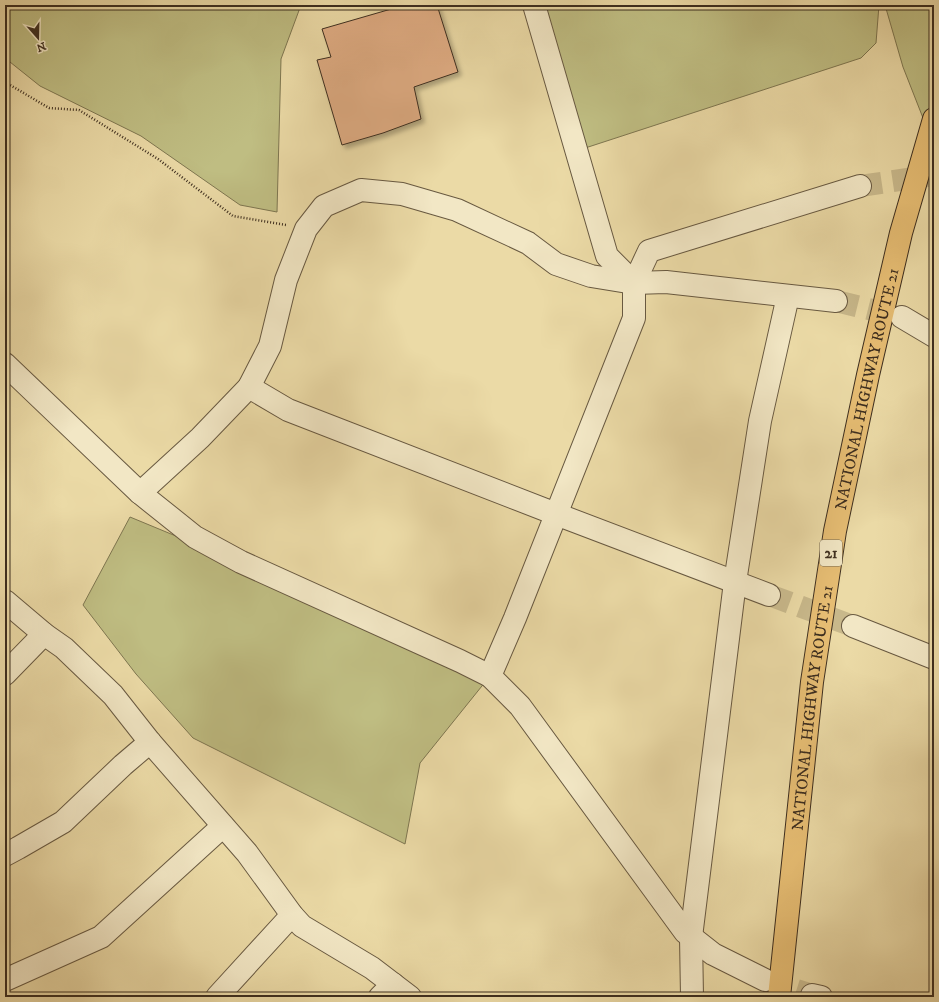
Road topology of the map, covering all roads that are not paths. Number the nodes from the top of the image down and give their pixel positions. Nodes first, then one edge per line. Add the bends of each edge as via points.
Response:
1 (534, 5) edge
2 (934, 119) edge
3 (860, 186) tunnel mouth
4 (634, 283) junction
5 (788, 296) junction
6 (836, 301) tunnel mouth
7 (902, 317) tunnel mouth
8 (934, 336) edge
9 (5, 364) edge
10 (249, 387) junction
11 (140, 492) junction
12 (556, 514) junction
13 (735, 582) junction
14 (769, 595) tunnel mouth
15 (5, 601) edge
16 (853, 626) tunnel mouth
17 (44, 634) junction
18 (934, 658) edge
19 (5, 674) edge
20 (490, 676) junction
21 (150, 742) junction
22 (223, 826) junction
23 (5, 855) edge
24 (292, 915) junction
25 (691, 937) junction
26 (5, 980) edge
27 (765, 980) tunnel mouth
28 (386, 990) edge
29 (217, 997) edge
30 (410, 997) edge
31 (692, 997) edge
32 (779, 997) edge

1 - 4 street via 607,256
2 - 32 highway, NATIONAL HIGHWAY ROUTE 21 / 21 via 900,241 834,531 812,682
3 - 4 street via 649,251
4 - 5 street via 666,282
4 - 10 street via 591,276 556,264 528,243 457,210 402,194 361,190 324,206 306,229 286,280 270,346
4 - 12 street via 634,318
5 - 6 street
5 - 13 street via 760,421
7 - 8 street
9 - 11 street
10 - 11 street via 200,438
10 - 12 street via 288,410
11 - 20 street via 195,537 241,562
12 - 13 street
12 - 20 street
13 - 14 street
13 - 25 street
15 - 17 street
16 - 18 street
17 - 19 street
17 - 21 street via 64,648 113,695
20 - 25 street via 520,706 684,932
21 - 22 street
21 - 23 street via 122,765 63,822
22 - 24 street via 247,853
22 - 26 street via 101,937
24 - 28 street via 302,926 372,968
24 - 29 street
25 - 27 street via 713,954
25 - 31 street
28 - 30 street

